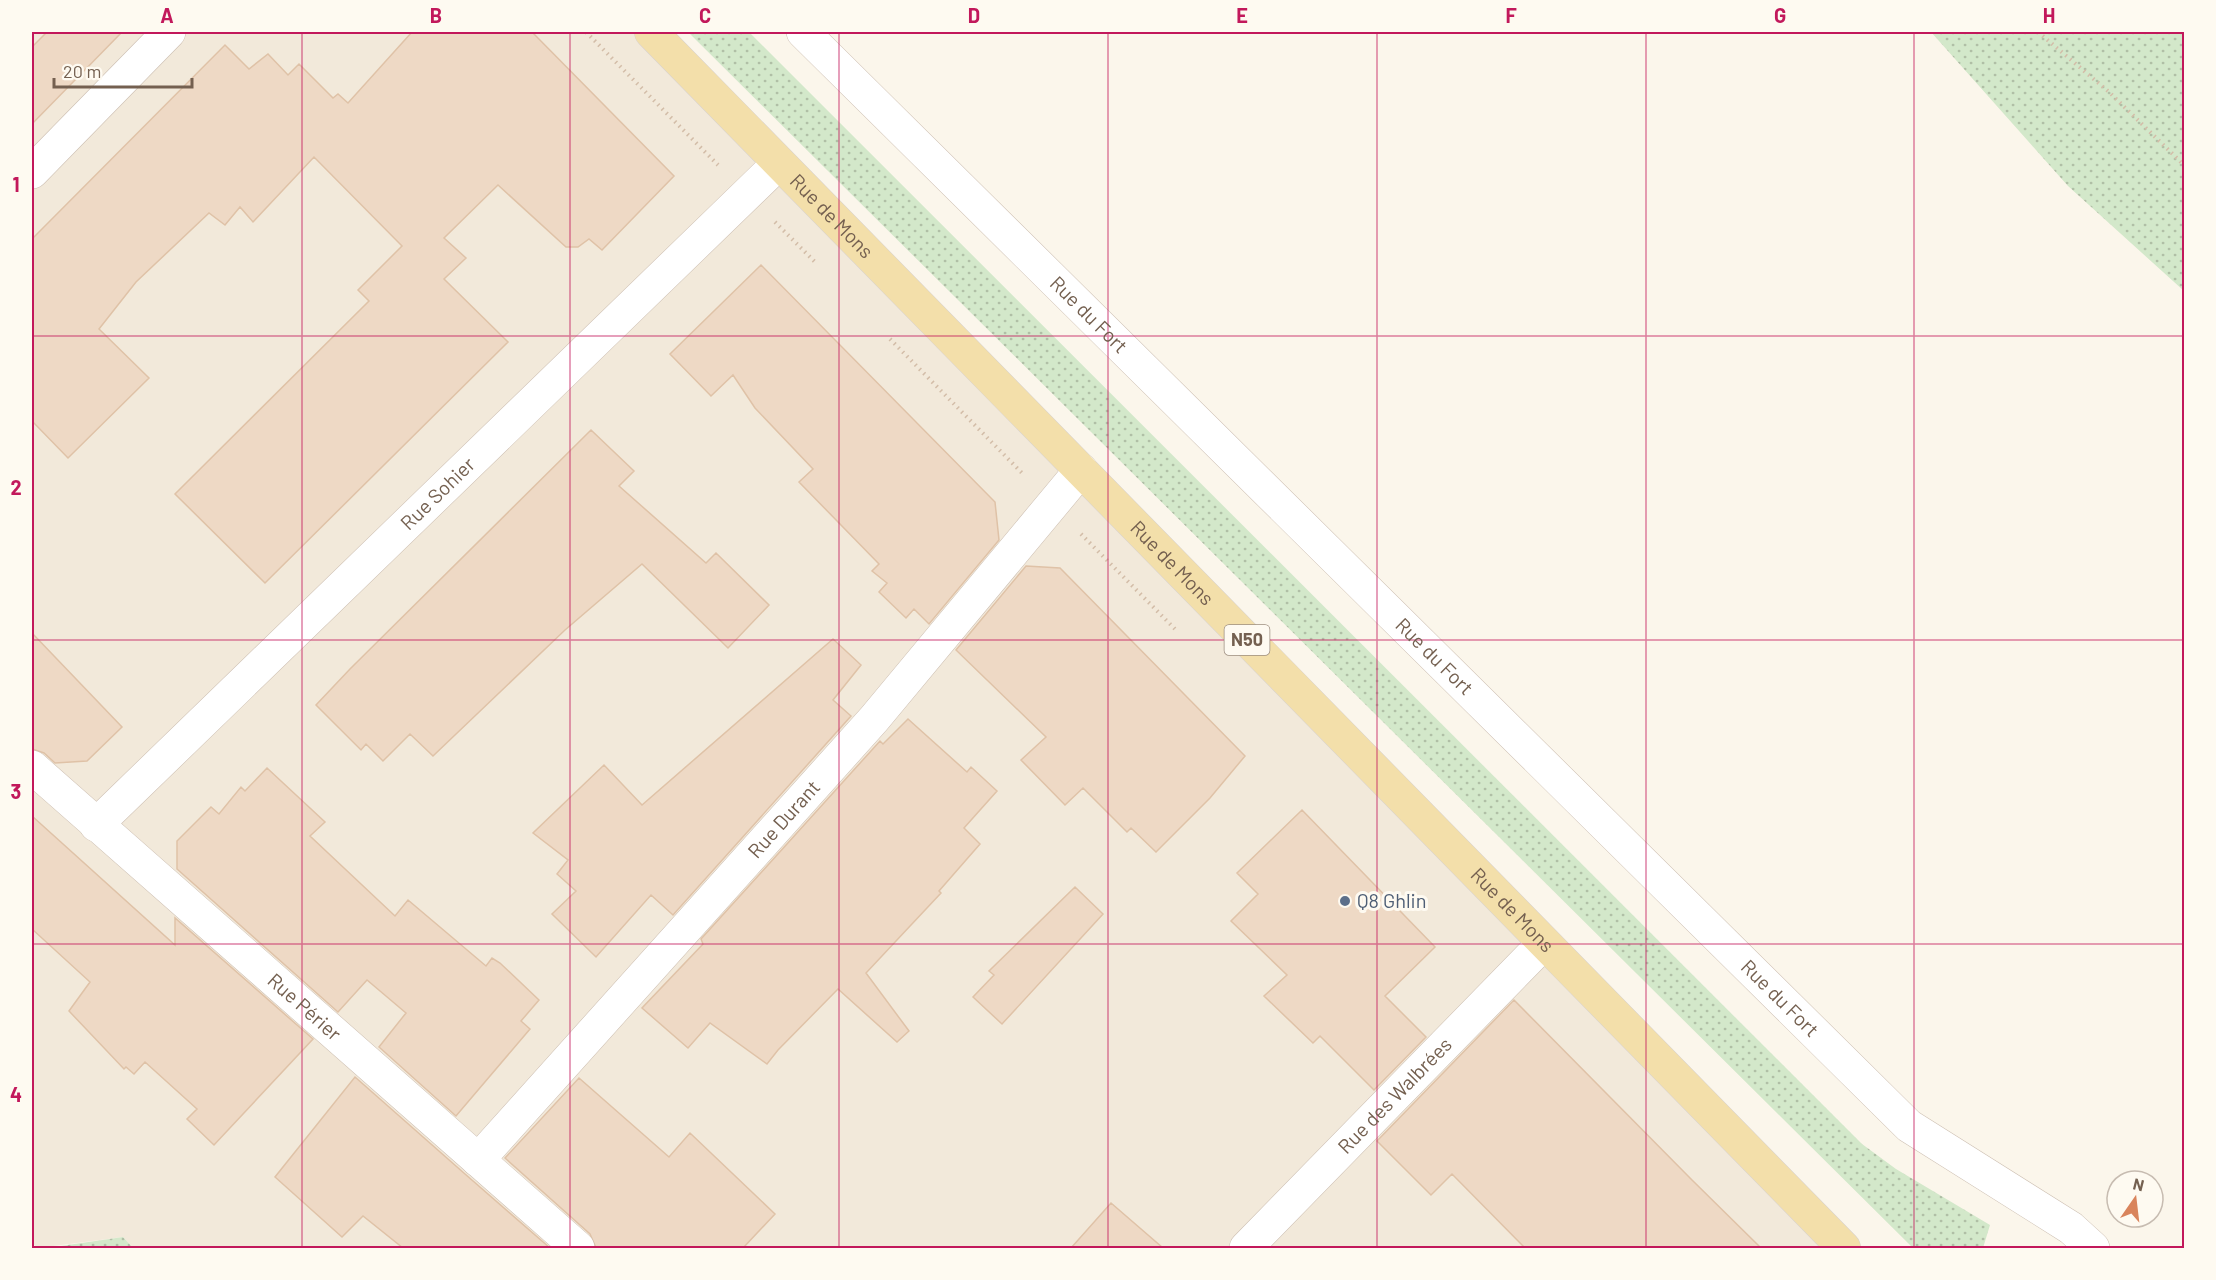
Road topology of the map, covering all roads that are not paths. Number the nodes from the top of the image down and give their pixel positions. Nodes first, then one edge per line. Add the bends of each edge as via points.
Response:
1 (169, 32) edge
2 (651, 32) edge
3 (803, 32) edge
4 (778, 164) junction
5 (32, 171) edge
6 (1081, 470) junction
7 (32, 767) edge
8 (96, 825) junction
9 (1544, 944) junction
10 (478, 1160) junction
11 (578, 1248) edge
12 (1246, 1248) edge
13 (1844, 1248) edge
14 (2094, 1248) edge

1 - 5 street
2 - 4 main road, Rue de Mons / N50
3 - 14 street, Rue du Fort via 1909,1126 2071,1228
4 - 6 main road, Rue de Mons / N50
4 - 8 street, Rue Sohier
6 - 9 main road, Rue de Mons / N50
6 - 10 street, Rue Durant via 874,719
7 - 8 street, Rue Périer
8 - 10 street, Rue Périer
9 - 12 street, Rue des Walbrées
9 - 13 main road, Rue de Mons / N50
10 - 11 street, Rue Périer

